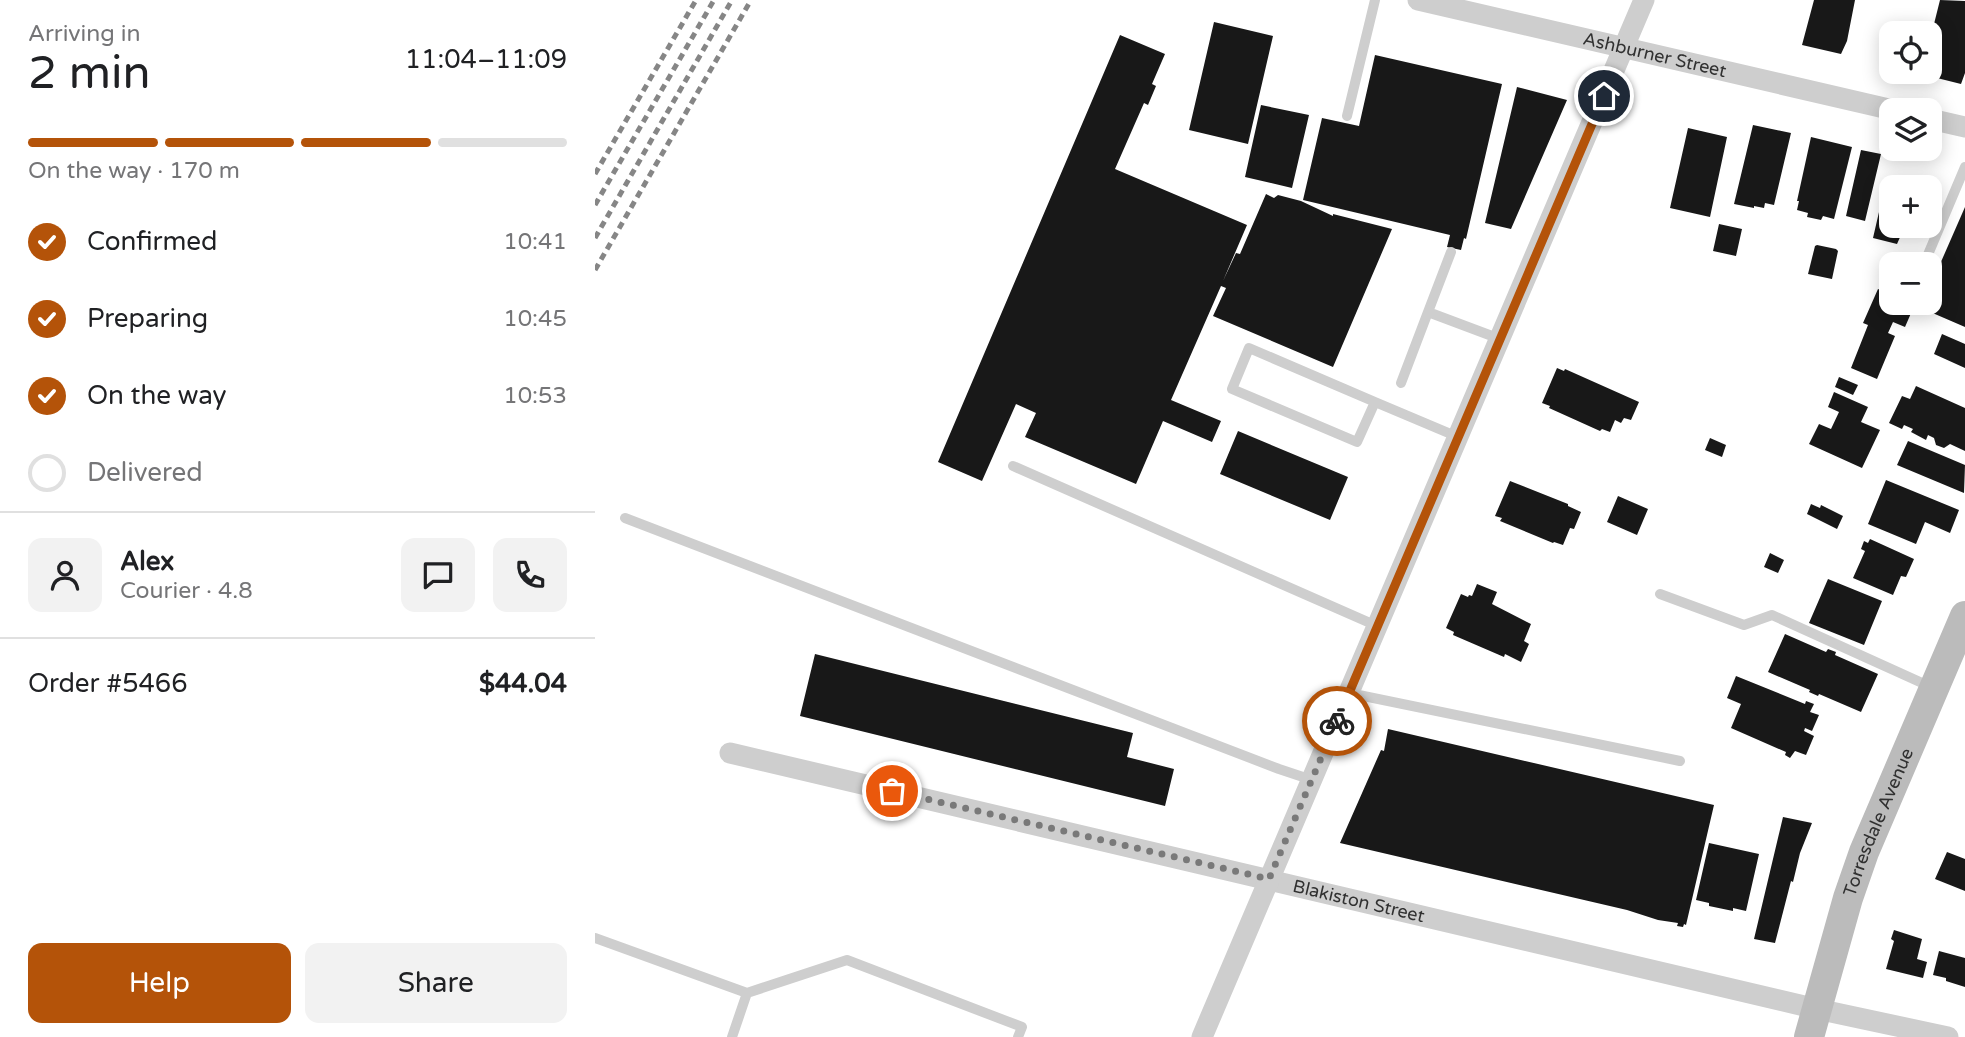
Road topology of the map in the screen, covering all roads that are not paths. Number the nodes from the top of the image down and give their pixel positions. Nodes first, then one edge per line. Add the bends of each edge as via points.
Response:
1 (1375, 0) edge
2 (1418, 0) edge
3 (1644, 0) edge
4 (1625, 48) junction
5 (1879, 107) edge
6 (1347, 116) dead end
7 (1942, 122) edge
8 (1965, 127) edge
9 (1965, 167) edge
10 (1451, 252) dead end
11 (1929, 252) edge
12 (1428, 312) junction
13 (1500, 339) junction
14 (1401, 383) dead end
15 (1375, 402) junction
16 (1458, 438) junction
17 (1013, 466) dead end
18 (625, 518) dead end
19 (1660, 594) dead end
20 (1965, 616) edge
21 (1377, 626) junction
22 (1934, 688) junction
23 (1349, 693) junction
24 (730, 753) dead end
25 (1680, 761) dead end
26 (1312, 780) junction
27 (1269, 879) junction
28 (595, 938) edge
29 (747, 993) junction
30 (1813, 1023) edge
31 (731, 1037) edge
32 (1018, 1037) edge
33 (1202, 1037) edge
34 (1948, 1037) edge

1 - 6 lane
2 - 4 street, Ashburner Street
3 - 4 street
4 - 5 street, Ashburner Street
4 - 13 street
7 - 8 street
9 - 11 lane
10 - 12 lane
12 - 13 lane
12 - 14 lane
13 - 16 street
15 - 15 lane via 1357,442 1232,389 1249,348
15 - 16 lane
16 - 21 street
17 - 21 lane
18 - 26 lane
19 - 22 lane via 1744,625 1772,615
20 - 22 street, Torresdale Avenue
21 - 23 street
22 - 30 street, Torresdale Avenue via 1864,852
23 - 25 lane
23 - 26 street
24 - 27 street, Blakiston Street
26 - 27 street
27 - 30 street, Blakiston Street
27 - 33 street
28 - 29 lane
29 - 31 lane
29 - 32 lane via 847,960 1022,1027
30 - 34 street, Blakiston Street

